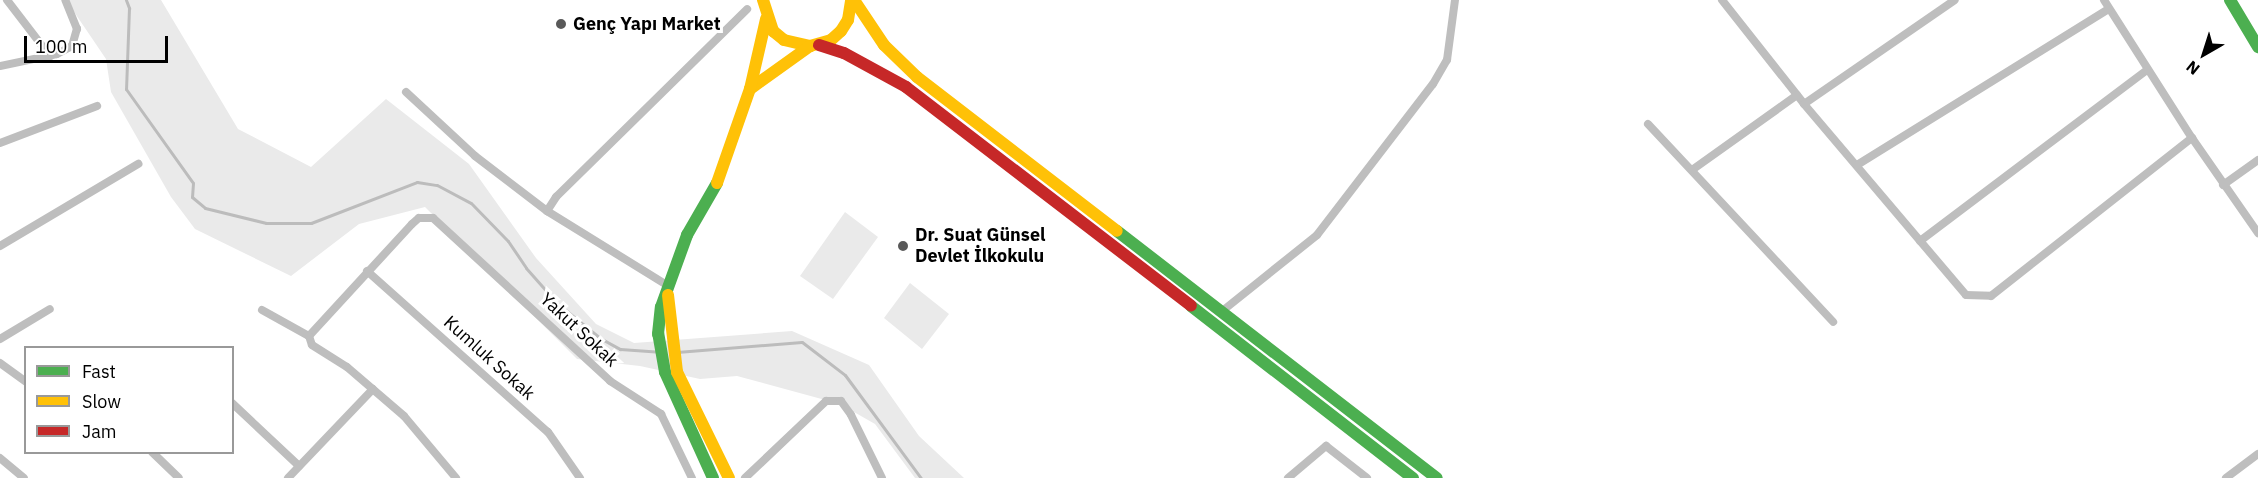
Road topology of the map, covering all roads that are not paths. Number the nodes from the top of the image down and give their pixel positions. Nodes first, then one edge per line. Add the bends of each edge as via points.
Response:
1 (7, 0) edge
2 (65, 0) edge
3 (852, 0) edge
4 (1455, 0) edge
5 (1722, 0) edge
6 (1955, 0) edge
7 (2104, 0) edge
8 (2230, 0) edge
9 (762, 2) edge
10 (747, 9) dead end
11 (2109, 9) junction
12 (766, 19) junction
13 (815, 46) junction
14 (2258, 47) edge
15 (50, 56) junction
16 (0, 66) edge
17 (2147, 70) junction
18 (750, 89) junction
19 (406, 92) dead end
20 (1797, 95) junction
21 (1804, 104) junction
22 (97, 106) dead end
23 (1648, 124) dead end
24 (2192, 138) junction
25 (0, 143) edge
26 (2258, 160) edge
27 (138, 164) dead end
28 (1857, 165) junction
29 (1692, 170) junction
30 (2223, 185) junction
31 (546, 211) junction
32 (2258, 233) edge
33 (1920, 241) junction
34 (0, 246) edge
35 (367, 271) junction
36 (667, 285) junction
37 (50, 309) dead end
38 (262, 310) dead end
39 (1221, 312) junction
40 (1833, 322) dead end
41 (309, 336) junction
42 (0, 339) edge
43 (0, 363) edge
44 (671, 372) junction
45 (24, 381) edge
46 (374, 389) junction
47 (234, 405) edge
48 (153, 454) edge
49 (2258, 455) edge
50 (0, 459) edge
51 (299, 466) junction
52 (453, 477) edge
53 (24, 478) edge
54 (179, 478) edge
55 (288, 478) edge
56 (580, 478) edge
57 (692, 478) edge
58 (713, 478) edge
59 (729, 478) edge
60 (745, 478) edge
61 (882, 478) edge
62 (1288, 478) edge
63 (1367, 478) edge
64 (1413, 478) edge
65 (1437, 478) edge
66 (2226, 478) edge

1 - 15 street
2 - 15 street via 76,24 76,38 68,50
3 - 13 main road via 841,31
3 - 39 main road via 884,45 916,77
4 - 39 street via 1447,60 1433,84 1317,235
5 - 20 street
6 - 21 street
7 - 11 street
8 - 14 main road
9 - 12 main road
10 - 31 street
11 - 17 street
11 - 28 street
12 - 13 main road via 784,40
12 - 18 main road
13 - 18 main road
13 - 64 main road via 844,52 906,87
15 - 16 street
17 - 24 street
17 - 33 street
18 - 36 main road via 717,183 687,235
19 - 31 street via 475,156
20 - 21 street
20 - 29 street
21 - 28 street
22 - 25 street
23 - 29 street
24 - 30 street
24 - 33 street via 1991,296 1966,295
26 - 30 street
27 - 34 street
28 - 33 street
29 - 40 street
30 - 32 street
31 - 36 street
35 - 41 street
35 - 56 street, Kumluk Sokak via 548,432
35 - 57 street, Yakut Sokak via 412,224 427,216 441,224 610,381 661,414
36 - 44 main road
36 - 44 main road via 658,334
37 - 42 street
38 - 41 street
39 - 65 main road
41 - 46 street via 312,345
43 - 45 street
44 - 58 main road
44 - 59 main road
46 - 51 street
46 - 52 street via 412,424
47 - 51 street
48 - 54 street
49 - 66 street
50 - 53 street
51 - 55 street
60 - 61 street via 826,401 841,401
62 - 63 street via 1326,446

